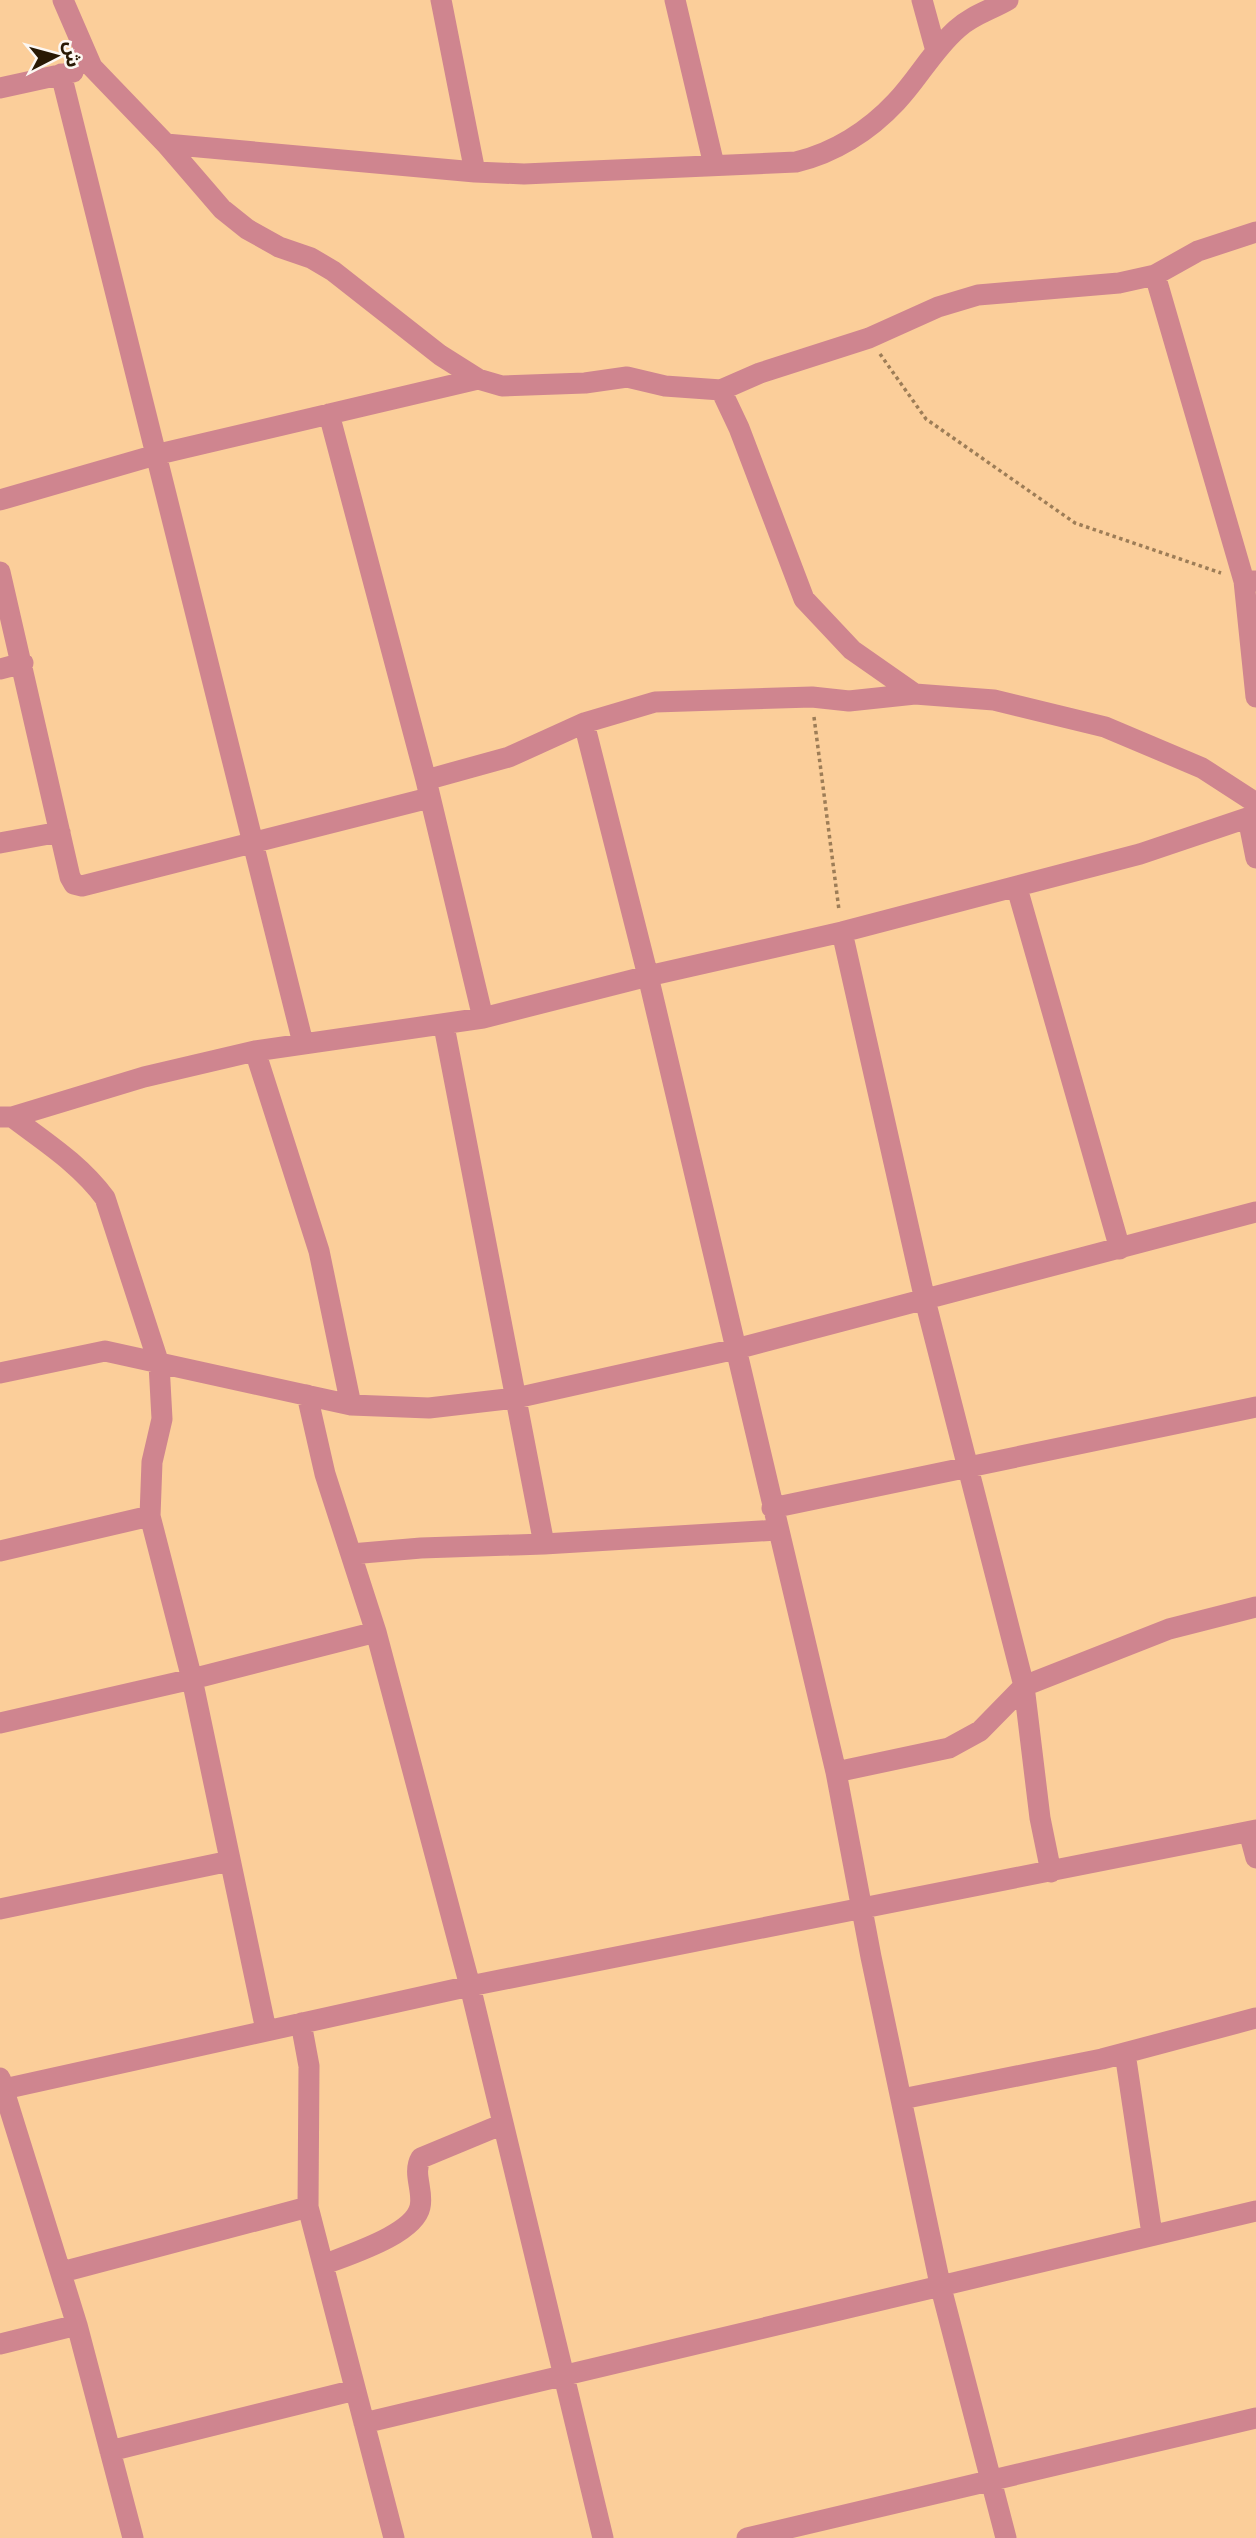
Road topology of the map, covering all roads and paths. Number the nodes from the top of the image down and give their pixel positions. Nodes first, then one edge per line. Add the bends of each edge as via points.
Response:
1 (63, 0) edge
2 (441, 0) edge
3 (675, 0) edge
4 (922, 0) edge
5 (1008, 0) edge
6 (936, 51) junction
7 (92, 67) junction
8 (61, 74) junction
9 (0, 88) edge
10 (166, 144) junction
11 (714, 165) junction
12 (475, 172) junction
13 (1256, 232) edge
14 (1155, 275) junction
15 (869, 338) junction
16 (478, 379) junction
17 (721, 390) junction
18 (329, 414) junction
19 (159, 454) junction
20 (0, 500) edge
21 (0, 572) edge
22 (1250, 581) edge
23 (23, 663) junction
24 (0, 669) edge
25 (915, 694) junction
26 (812, 697) junction
27 (1256, 697) edge
28 (584, 723) junction
29 (428, 789) junction
30 (1253, 812) edge
31 (60, 832) junction
32 (0, 843) edge
33 (252, 844) junction
34 (1256, 858) edge
35 (1017, 888) junction
36 (842, 932) junction
37 (648, 976) junction
38 (483, 1018) junction
39 (444, 1026) junction
40 (303, 1043) junction
41 (256, 1051) junction
42 (6, 1117) edge
43 (1256, 1212) edge
44 (1120, 1249) junction
45 (925, 1300) junction
46 (736, 1349) junction
47 (159, 1364) junction
48 (0, 1373) edge
49 (307, 1395) junction
50 (516, 1398) junction
51 (351, 1405) junction
52 (1256, 1407) edge
53 (967, 1468) junction
54 (772, 1508) junction
55 (150, 1516) junction
56 (777, 1530) junction
57 (544, 1544) junction
58 (0, 1551) edge
59 (351, 1554) junction
60 (1256, 1607) edge
61 (376, 1632) junction
62 (192, 1679) junction
63 (1024, 1686) junction
64 (0, 1723) edge
65 (836, 1772) junction
66 (1253, 1831) edge
67 (1256, 1858) edge
68 (230, 1861) junction
69 (1051, 1872) junction
70 (862, 1907) junction
71 (0, 1909) edge
72 (470, 1986) junction
73 (1256, 2018) edge
74 (301, 2023) junction
75 (265, 2030) junction
76 (1125, 2053) junction
77 (2, 2084) edge
78 (902, 2099) junction
79 (503, 2124) junction
80 (308, 2207) junction
81 (1256, 2211) edge
82 (1152, 2234) junction
83 (323, 2265) junction
84 (62, 2272) junction
85 (940, 2284) junction
86 (77, 2325) junction
87 (0, 2344) edge
88 (564, 2376) junction
89 (355, 2390) junction
90 (1256, 2418) edge
91 (364, 2423) junction
92 (110, 2451) junction
93 (991, 2481) junction
94 (133, 2538) edge
95 (394, 2538) edge
96 (603, 2538) edge
97 (747, 2538) edge
98 (1006, 2538) edge

1 - 7 street
2 - 12 street
3 - 11 street
4 - 6 street
5 - 6 street via 959,27
6 - 11 street via 875,121 817,158 796,163
7 - 8 street
7 - 10 street
8 - 9 street
8 - 19 street
10 - 12 street
10 - 16 street via 222,209 247,229 333,271
11 - 12 street
13 - 14 street via 1198,251
14 - 15 street via 1119,283 978,295 938,307
14 - 22 street
15 - 17 street
15 - 22 path via 926,419 1075,523
16 - 17 street via 502,386 627,377 665,386
16 - 18 street
17 - 25 street via 804,599 852,650
18 - 19 street
18 - 29 street
19 - 20 street
19 - 33 street
21 - 23 street
22 - 27 street
23 - 24 street
23 - 31 street
25 - 26 street via 849,701
25 - 30 street via 994,700 1105,727 1202,768
26 - 28 street via 655,702
26 - 36 path
28 - 29 street
28 - 37 street
29 - 33 street
29 - 38 street
30 - 34 street
30 - 35 street via 1140,854
31 - 32 street
31 - 33 street via 70,877 82,886
33 - 40 street
35 - 36 street
35 - 44 street
36 - 37 street
36 - 45 street
37 - 38 street
37 - 46 street
38 - 39 street
39 - 40 street
39 - 50 street
40 - 41 street
41 - 42 street
41 - 51 street via 319,1251
42 - 47 street via 81,1170 105,1198
43 - 44 street
44 - 45 street
45 - 46 street
45 - 53 street
46 - 50 street
46 - 54 street
47 - 48 street via 105,1351
47 - 49 street
47 - 55 street via 162,1419 152,1462
49 - 51 street
49 - 59 street via 325,1474
50 - 51 street via 429,1408
50 - 57 street
52 - 53 street
53 - 54 street
53 - 63 street
54 - 56 street
55 - 58 street
55 - 62 street
56 - 57 street
56 - 65 street
57 - 59 street
59 - 61 street
60 - 63 street via 1169,1629
61 - 62 street
61 - 72 street
62 - 64 street
62 - 68 street
63 - 65 street via 980,1731 949,1748
63 - 69 street
65 - 70 street
66 - 67 street
66 - 69 street
68 - 71 street
68 - 75 street
69 - 70 street
70 - 72 street
70 - 78 street
72 - 74 street
72 - 79 street
73 - 76 street
74 - 75 street
74 - 80 street via 309,2066
75 - 77 street
76 - 78 street
76 - 82 street
77 - 84 street
78 - 85 street
79 - 83 street via 421,2158 417,2171 420,2206 411,2220 393,2235
79 - 88 street
80 - 83 street
80 - 84 street
81 - 82 street
82 - 85 street
83 - 89 street
84 - 86 street
85 - 88 street
85 - 93 street
86 - 87 street
86 - 92 street
88 - 91 street
88 - 96 street
89 - 91 street
89 - 92 street
90 - 93 street
91 - 95 street
92 - 94 street
93 - 97 street
93 - 98 street

